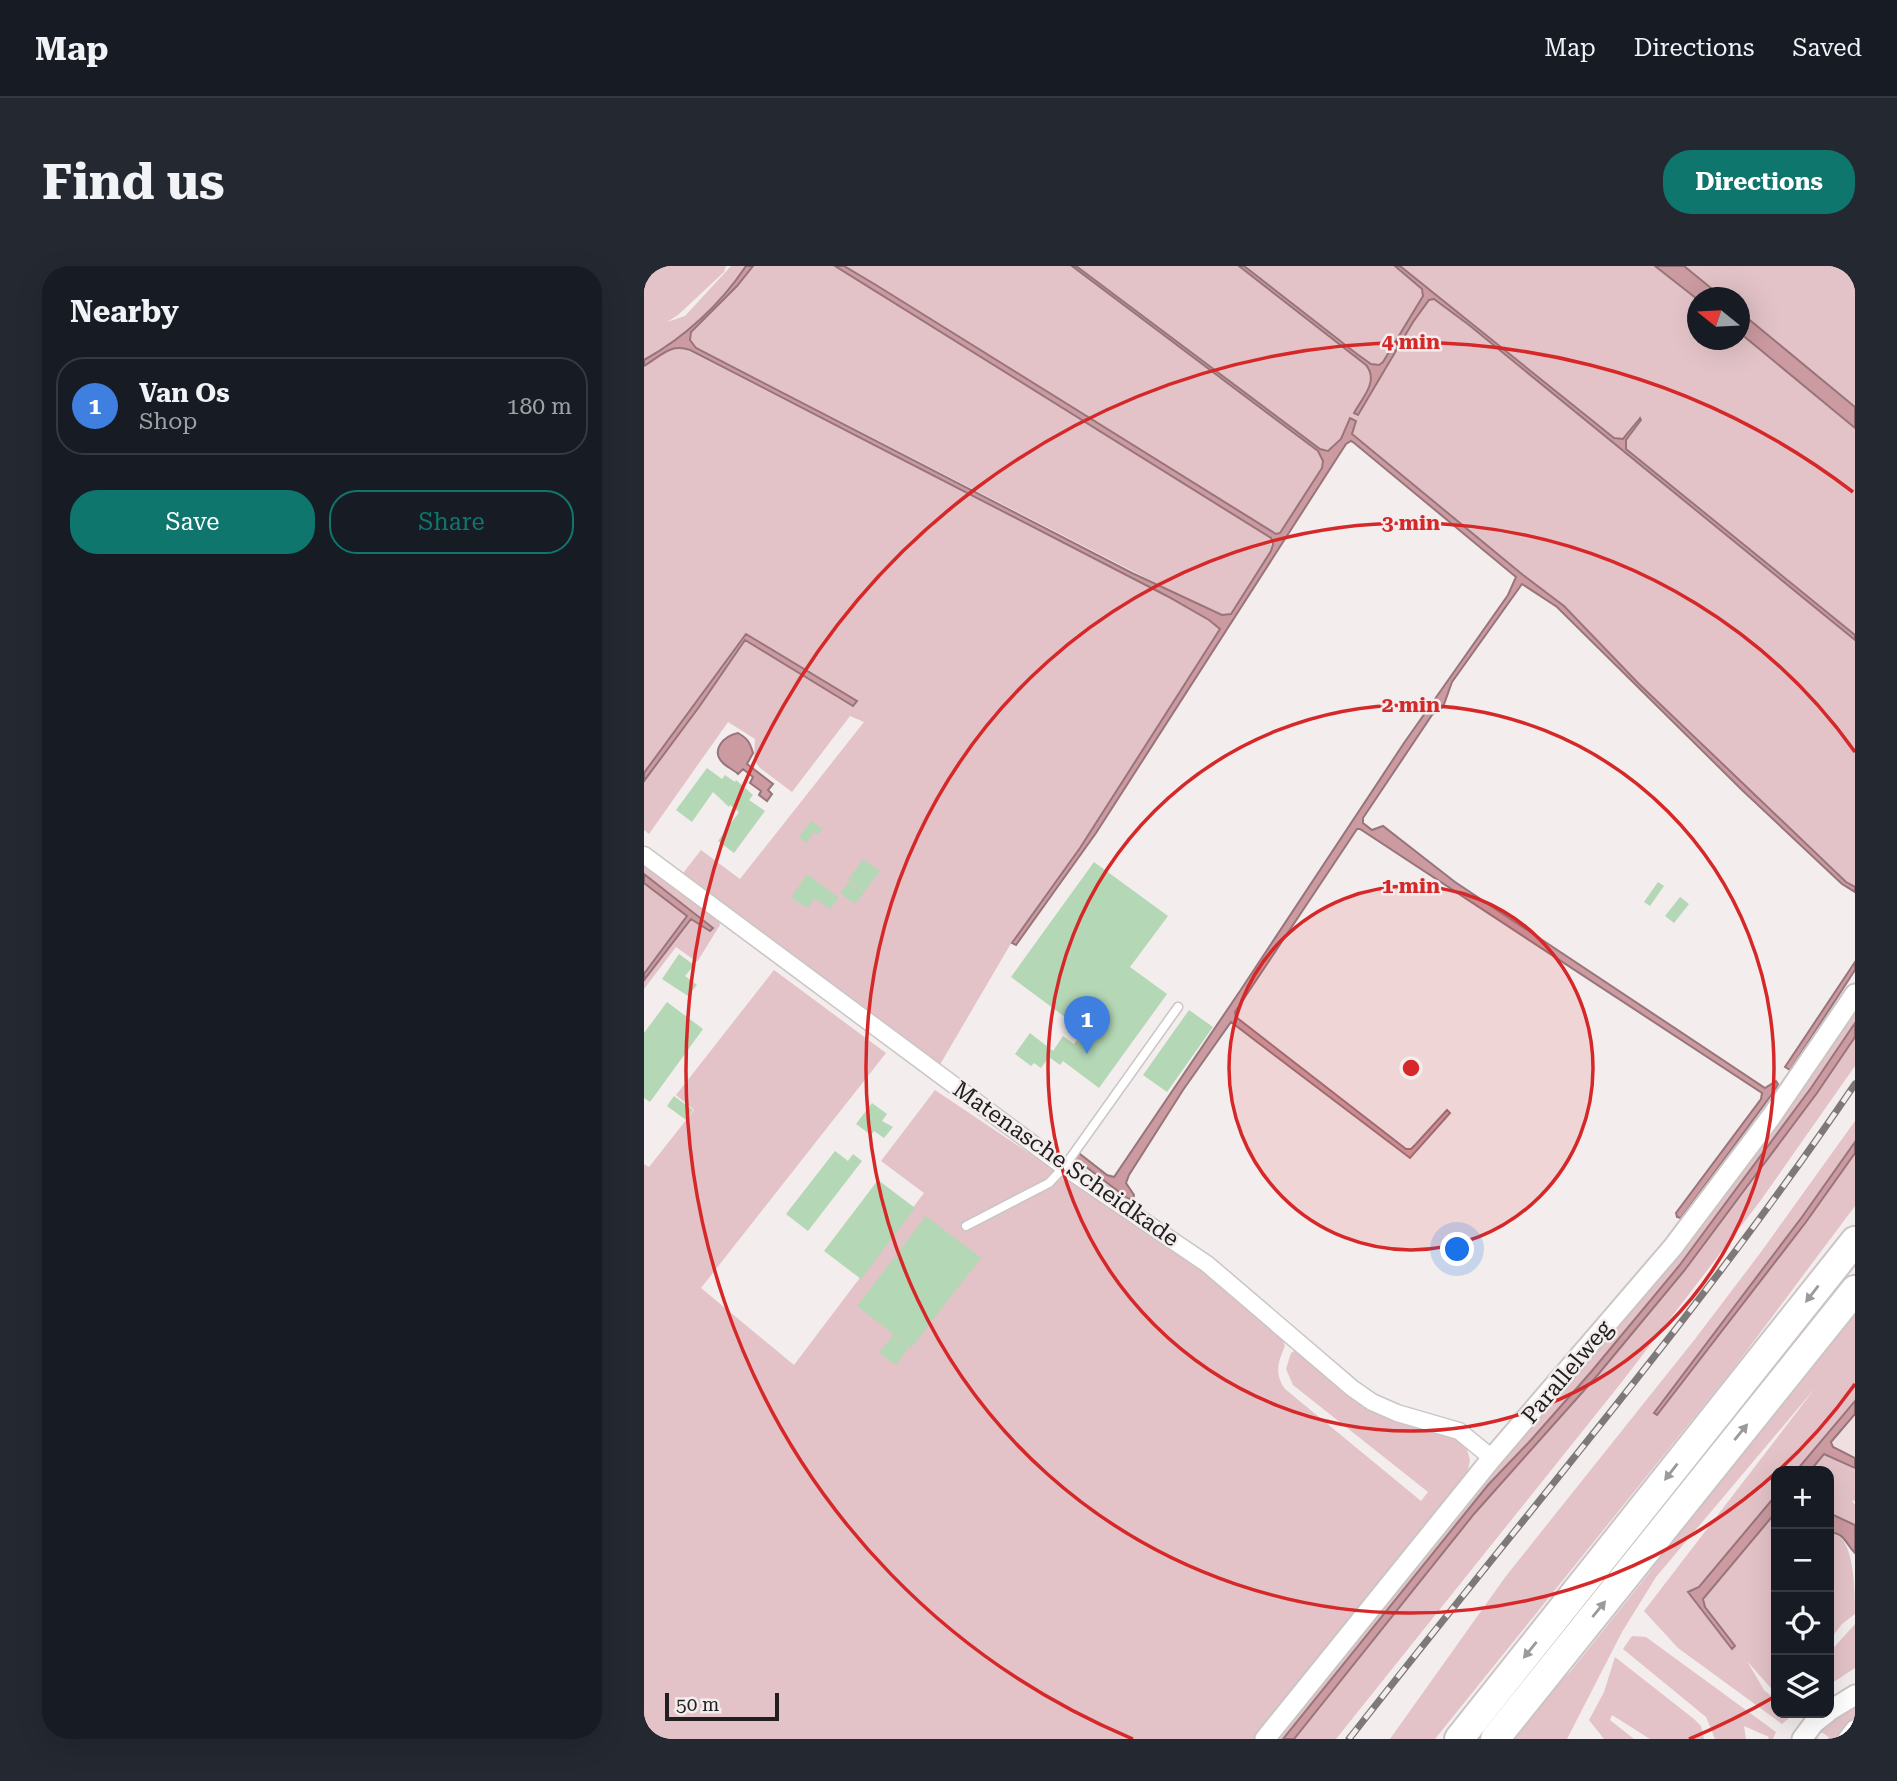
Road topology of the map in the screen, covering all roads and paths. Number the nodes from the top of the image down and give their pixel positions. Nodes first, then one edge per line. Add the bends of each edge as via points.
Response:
1 (644, 855) edge
2 (1855, 994) edge
3 (1178, 1007) dead end
4 (1064, 1167) junction
5 (966, 1226) dead end
6 (1855, 1241) edge
7 (1855, 1290) edge
8 (1492, 1458) junction
9 (1855, 1695) edge
10 (1834, 1708) edge
11 (1820, 1718) edge
12 (1855, 1730) edge
13 (1265, 1739) edge
14 (1459, 1739) edge
15 (1495, 1739) edge
16 (1802, 1739) edge
17 (1848, 1739) edge

1 - 4 street, Matenasche Scheidkade
2 - 8 street, Parallelweg via 1771,1117 1673,1247
3 - 4 lane
4 - 5 lane via 1049,1183
4 - 8 street, Matenasche Scheidkade via 1208,1264 1372,1402 1459,1431
6 -> 14 highway
15 -> 7 highway
8 - 13 street, Parallelweg
9 - 10 street
11 - 16 street
12 - 17 street

